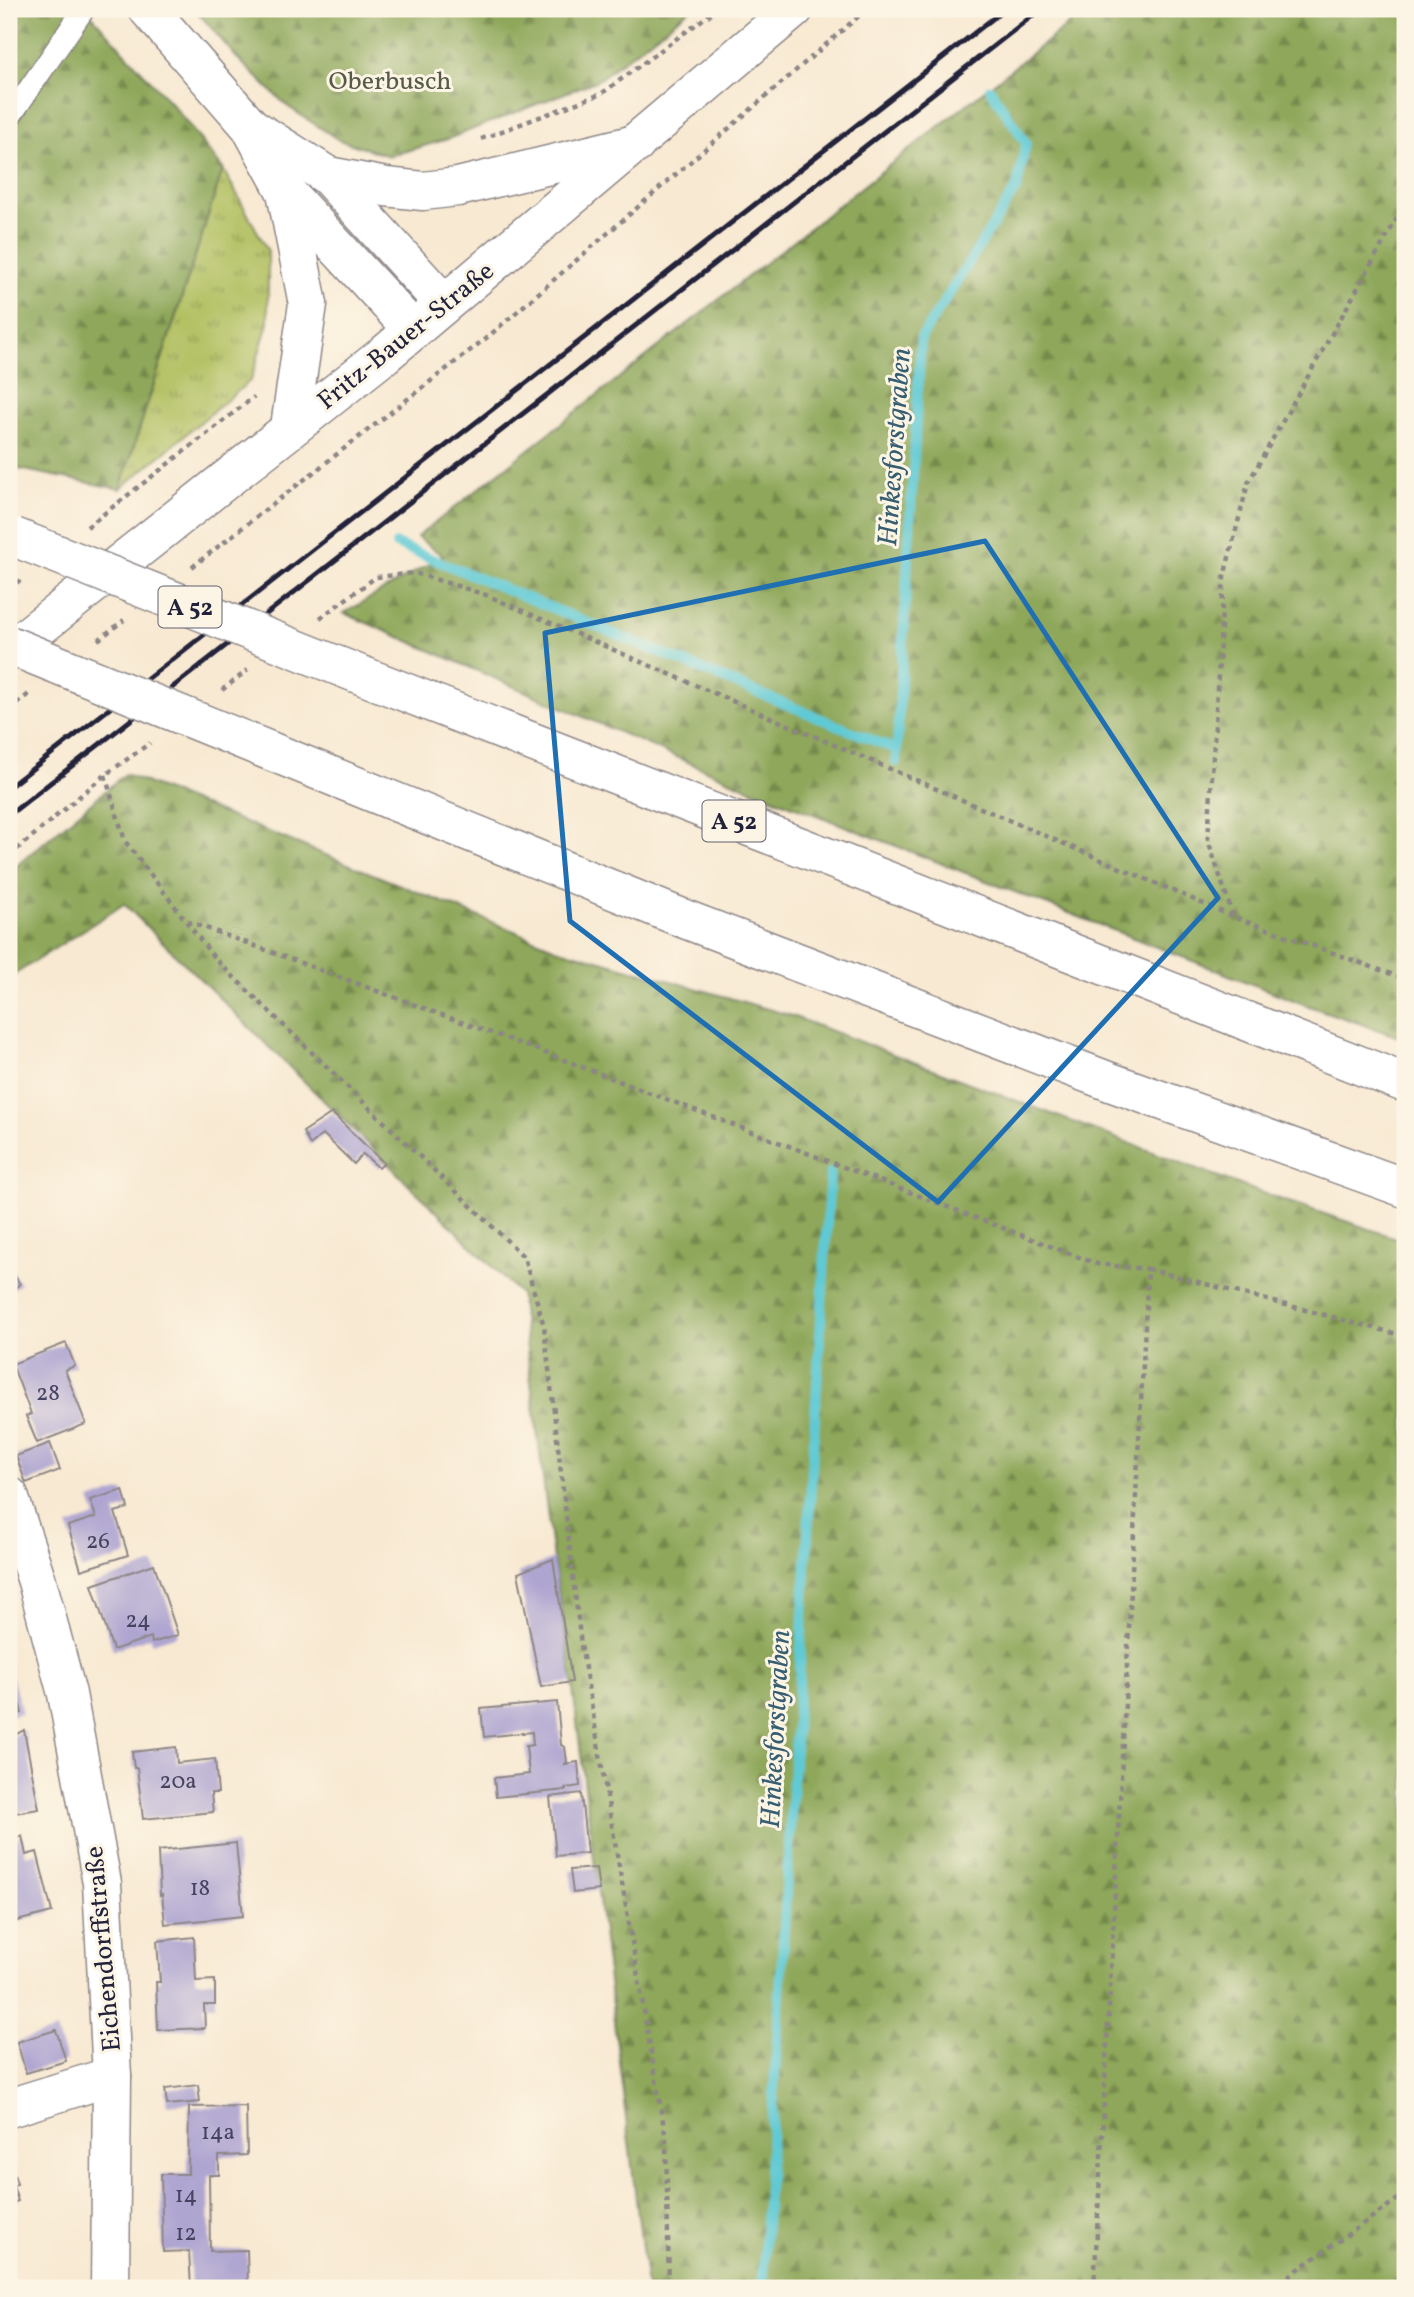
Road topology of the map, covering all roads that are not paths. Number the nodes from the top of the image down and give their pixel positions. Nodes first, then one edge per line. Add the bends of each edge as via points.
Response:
1 (84, 9) edge
2 (148, 9) edge
3 (794, 9) edge
4 (9, 118) edge
5 (250, 126) junction
6 (636, 144) junction
7 (328, 176) junction
8 (286, 192) junction
9 (444, 304) junction
10 (413, 330) junction
11 (290, 427) junction
12 (10, 536) edge
13 (9, 645) edge
14 (9, 651) edge
15 (1405, 1083) edge
16 (1405, 1188) edge
17 (9, 1496) edge
18 (112, 2076) junction
19 (9, 2108) edge
20 (110, 2288) edge

1 - 4 lane
2 - 5 main road
3 - 6 main road, Fritz-Bauer-Straße
5 - 7 main road
5 - 8 main road
6 - 7 main road via 423,191
6 - 9 main road, Fritz-Bauer-Straße
7 - 9 main road
8 - 10 main road
8 - 11 main road via 308,304
9 - 10 main road, Fritz-Bauer-Straße
10 - 11 main road, Fritz-Bauer-Straße
11 - 14 main road, Fritz-Bauer-Straße
12 - 15 main road, A 52, bridge
13 - 16 main road, bridge via 682,918 1112,1083
17 - 18 main road, Eichendorffstraße via 67,1693 103,1883
18 - 19 main road
18 - 20 main road, Eichendorffstraße

